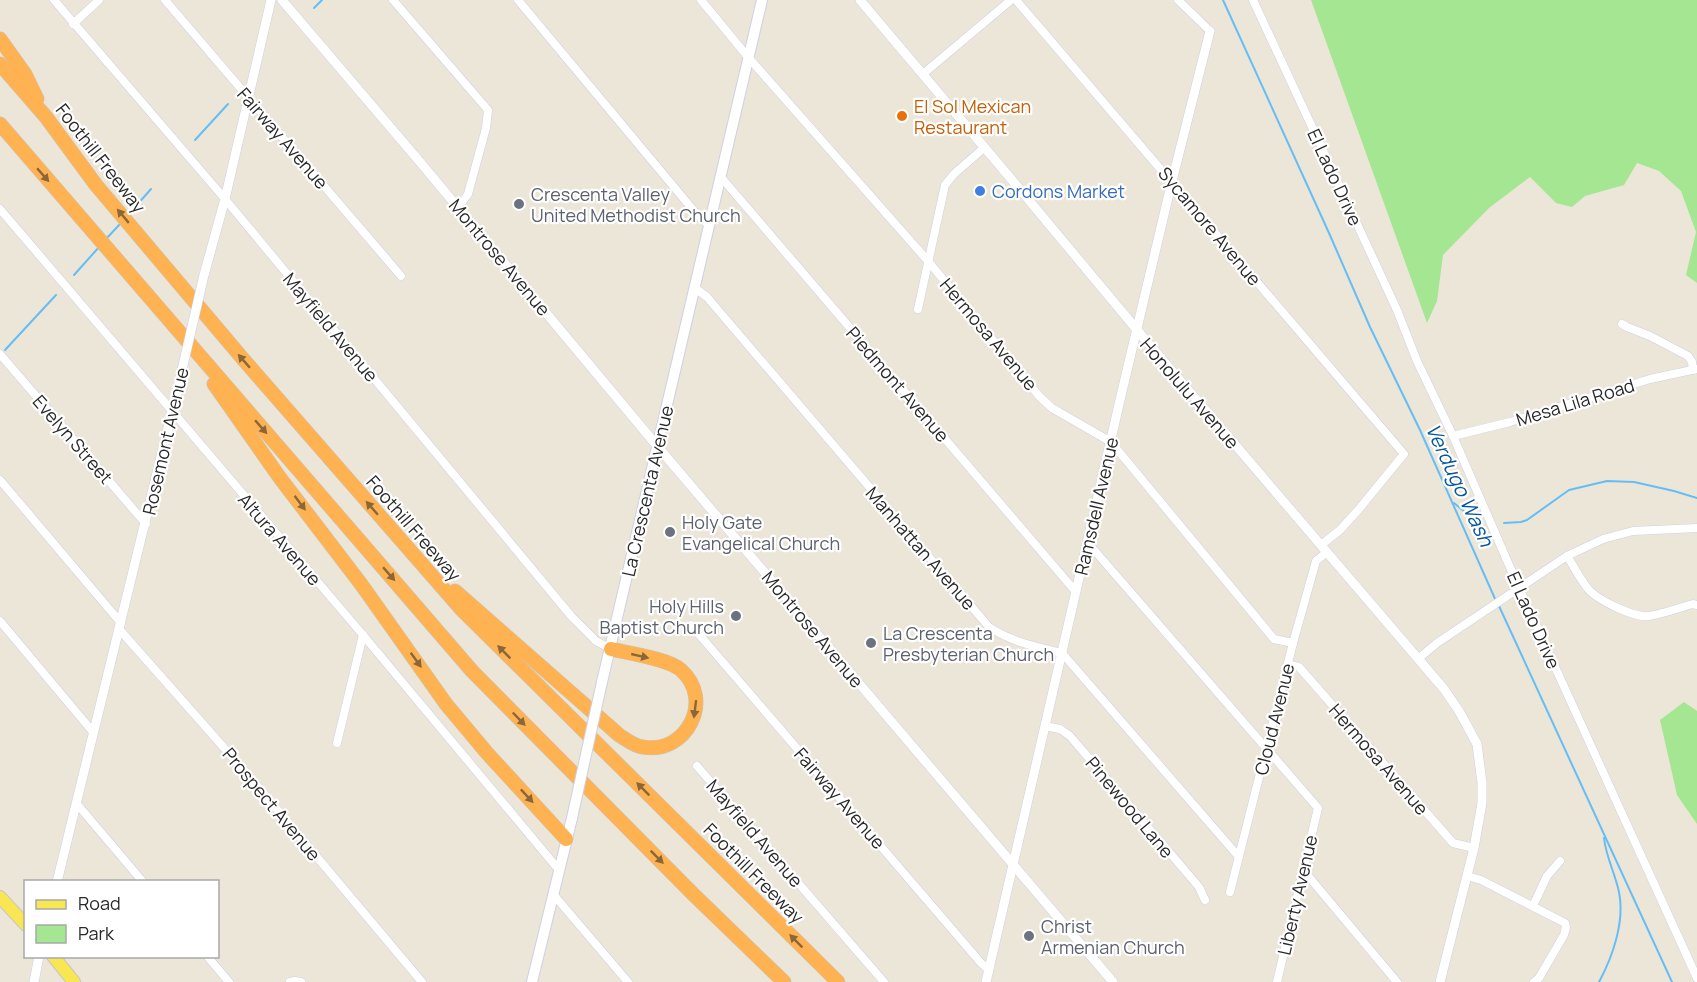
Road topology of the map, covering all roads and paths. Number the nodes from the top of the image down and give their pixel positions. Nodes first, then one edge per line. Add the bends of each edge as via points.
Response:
1 (54, 0) edge
2 (99, 0) edge
3 (165, 0) edge
4 (271, 0) edge
5 (282, 0) edge
6 (393, 0) edge
7 (518, 0) edge
8 (701, 0) edge
9 (762, 0) edge
10 (860, 0) edge
11 (1011, 0) edge
12 (1016, 0) edge
13 (1178, 0) edge
14 (1253, 0) edge
15 (73, 24) junction
16 (1210, 31) joint
17 (0, 39) edge
18 (748, 57) junction
19 (0, 64) edge
20 (923, 74) junction
21 (248, 98) junction
22 (46, 117) junction
23 (2, 127) edge
24 (985, 147) junction
25 (720, 176) junction
26 (1172, 181) junction
27 (225, 200) junction
28 (458, 208) junction
29 (0, 209) edge
30 (710, 225) junction
31 (928, 261) junction
32 (401, 276) dead end
33 (694, 288) junction
34 (918, 309) dead end
35 (168, 319) junction
36 (1622, 324) dead end
37 (1138, 331) junction
38 (0, 354) edge
39 (1695, 370) edge
40 (171, 412) junction
41 (1453, 436) junction
42 (1111, 442) junction
43 (658, 447) junction
44 (1404, 454) joint
45 (0, 480) edge
46 (146, 524) junction
47 (1697, 528) edge
48 (1089, 543) junction
49 (1324, 548) junction
50 (411, 552) junction
51 (1567, 556) junction
52 (1519, 588) junction
53 (1076, 592) junction
54 (1697, 605) edge
55 (0, 621) edge
56 (691, 624) dead end
57 (120, 626) junction
58 (363, 635) junction
59 (1293, 644) junction
60 (610, 649) junction
61 (1062, 653) junction
62 (1418, 659) junction
63 (1288, 664) junction
64 (1046, 726) junction
65 (93, 732) junction
66 (337, 743) dead end
67 (1267, 749) junction
68 (697, 766) dead end
69 (77, 804) junction
70 (566, 839) junction
71 (1474, 848) junction
72 (1239, 857) junction
73 (1560, 861) dead end
74 (1014, 867) junction
75 (558, 870) junction
76 (1304, 871) junction
77 (1467, 876) junction
78 (58, 880) edge
79 (141, 880) edge
80 (1230, 892) dead end
81 (553, 894) junction
82 (0, 897) edge
83 (1205, 900) dead end
84 (1533, 906) junction
85 (24, 923) edge
86 (39, 958) edge
87 (54, 958) edge
88 (208, 958) edge
89 (989, 970) junction
90 (1697, 978) edge
91 (34, 982) edge
92 (74, 982) edge
93 (229, 982) edge
94 (290, 982) edge
95 (301, 982) edge
96 (422, 982) edge
97 (532, 982) edge
98 (628, 982) edge
99 (784, 982) edge
100 (838, 982) edge
101 (884, 982) edge
102 (986, 982) edge
103 (1113, 982) edge
104 (1277, 982) edge
105 (1397, 982) edge
106 (1440, 982) edge
107 (1534, 982) edge

1 - 15 street, Mayfield Avenue
2 - 15 street
3 - 21 street, Fairway Avenue
4 - 21 street, Rosemont Avenue
5 - 28 street, Montrose Avenue
6 - 28 street via 488,110 468,194
7 - 30 street via 699,217
8 - 18 street, Hermosa Avenue
9 - 18 main road, La Crescenta Avenue
10 - 20 street, Honolulu Avenue
11 - 20 street
12 - 26 street, Sycamore Avenue
13 - 16 street
14 - 41 street, El Lado Drive
15 - 27 street, Mayfield Avenue
16 - 26 street, Ramsdell Avenue
17 - 22 highway via 25,75
18 - 25 main road, La Crescenta Avenue
18 - 31 street, Hermosa Avenue
19 - 22 highway, Foothill Freeway
20 - 24 street, Honolulu Avenue
21 - 27 street, Rosemont Avenue
21 - 32 street, Fairway Avenue
50 -> 22 highway, Foothill Freeway via 96,184
23 -> 35 highway
24 - 31 street via 945,185
24 - 37 street, Honolulu Avenue
25 - 30 main road, La Crescenta Avenue
25 - 53 street, Piedmont Avenue
26 - 37 street, Ramsdell Avenue
26 - 44 street, Sycamore Avenue
27 - 40 street, Rosemont Avenue, bridge
27 - 60 street, Mayfield Avenue via 572,617
28 - 43 street, Montrose Avenue
29 - 40 street, Altura Avenue
30 - 33 main road, La Crescenta Avenue
31 - 34 street
31 - 42 street, Hermosa Avenue via 1048,405
33 - 43 main road, La Crescenta Avenue
33 - 61 street, Manhattan Avenue via 707,297 989,627 1020,643
35 -> 70 highway via 447,704
35 -> 99 highway via 472,671
36 - 39 street via 1688,356
37 - 42 street, Ramsdell Avenue
37 - 49 street, Honolulu Avenue
38 - 46 street, Evelyn Street
39 - 41 street, Mesa Lila Road via 1650,379
40 - 46 street, Rosemont Avenue
40 - 58 street, Altura Avenue
41 - 52 street, El Lado Drive
42 - 48 street, Ramsdell Avenue
42 - 59 street, Hermosa Avenue via 1274,639
43 - 60 main road, La Crescenta Avenue
43 - 74 street, Montrose Avenue
44 - 49 street, Cloud Avenue
45 - 57 street, Prospect Avenue
46 - 57 street, Rosemont Avenue
47 - 51 street via 1620,534
48 - 53 street, Ramsdell Avenue
48 - 67 street
49 - 59 street, Cloud Avenue via 1316,561
49 - 62 street, Honolulu Avenue
60 -> 50 highway via 669,663 689,679 696,712 678,740 655,748 631,744
100 -> 50 highway, Foothill Freeway via 462,610
51 - 52 street
51 - 54 street via 1590,591 1630,614 1647,617
52 - 62 street
52 - 90 street, El Lado Drive
53 - 61 street, Ramsdell Avenue
55 - 65 street
56 - 89 street, Fairway Avenue
57 - 65 street, Rosemont Avenue
57 - 96 street, Prospect Avenue
58 - 66 street
58 - 75 street, Altura Avenue
59 - 63 street, Cloud Avenue
60 - 70 main road, La Crescenta Avenue, bridge
61 - 64 street, Ramsdell Avenue
61 - 72 street
62 - 71 street, Honolulu Avenue via 1444,689 1477,744 1482,803
63 - 67 street, Cloud Avenue
63 - 71 street, Hermosa Avenue via 1299,667 1453,843
64 - 74 street, Ramsdell Avenue
64 - 83 street, Pinewood Lane via 1070,736 1199,887
65 - 69 street, Rosemont Avenue
67 - 72 street, Cloud Avenue
67 - 76 street, Liberty Avenue via 1318,808
68 - 101 street, Mayfield Avenue
69 - 78 street, Rosemont Avenue
69 - 79 street
70 - 75 main road, La Crescenta Avenue
71 - 77 street, Honolulu Avenue
72 - 80 street, Cloud Avenue
73 - 84 street via 1547,876
74 - 89 street, Ramsdell Avenue
74 - 103 street, Montrose Avenue
75 - 81 main road, La Crescenta Avenue
76 - 104 street, Liberty Avenue
76 - 105 street
77 - 84 street
77 - 106 street, Honolulu Avenue
81 - 97 main road, La Crescenta Avenue
81 - 98 street
82 - 85 main road
84 - 107 street via 1566,927
86 - 91 street
87 - 92 main road
88 - 93 street
89 - 102 street, Ramsdell Avenue
94 - 95 street

